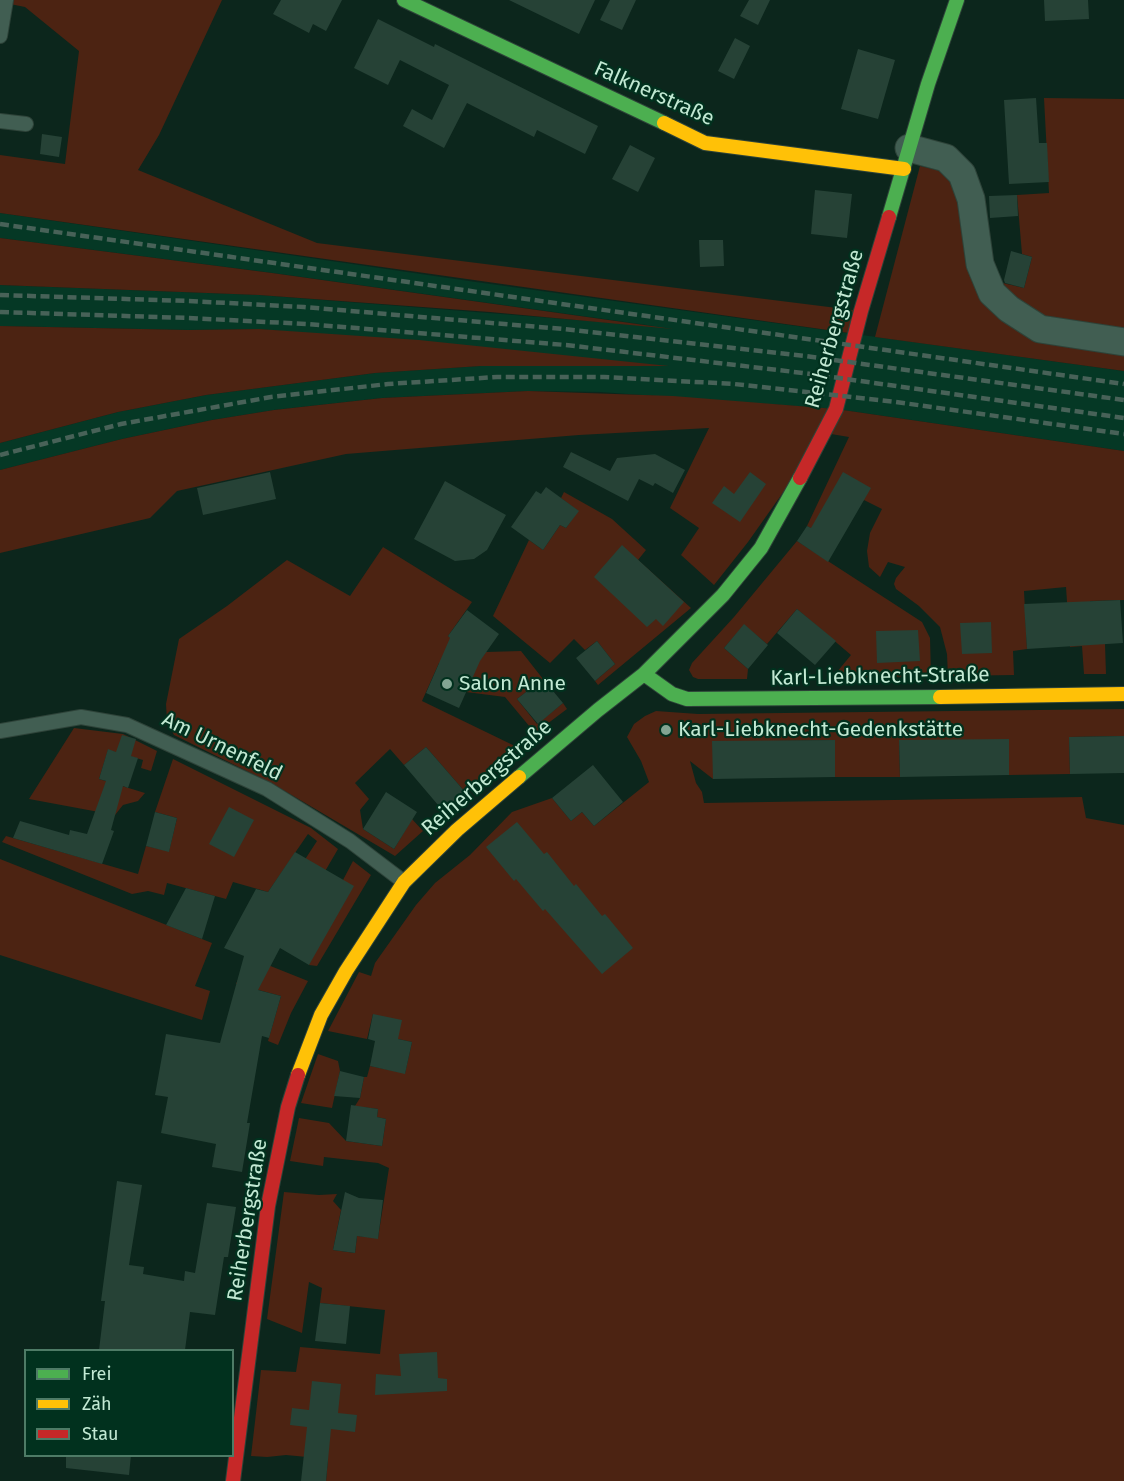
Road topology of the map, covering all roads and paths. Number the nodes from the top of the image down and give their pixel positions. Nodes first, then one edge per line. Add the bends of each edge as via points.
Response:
1 (6, 0) edge
2 (404, 0) edge
3 (957, 0) edge
4 (0, 36) edge
5 (0, 121) edge
6 (26, 124) dead end
7 (906, 159) junction
8 (1124, 342) edge
9 (644, 675) junction
10 (1124, 694) edge
11 (0, 731) edge
12 (404, 882) junction
13 (233, 1481) edge

1 - 4 lane
2 - 7 street, Falknerstraße via 705,143
3 - 7 street, Reiherbergstraße
5 - 6 lane
7 - 8 street via 946,158 962,174 971,200 980,264 992,293 1009,309 1040,329
7 - 9 street, Reiherbergstraße via 836,409 825,433 761,548 723,595
9 - 10 street, Karl-Liebknecht-Straße via 672,694 705,700
9 - 12 street, Reiherbergstraße via 500,792
11 - 12 lane, Am Urnenfeld via 81,717 127,725 267,789
12 - 13 street, Reiherbergstraße via 321,1015 288,1105 268,1206

